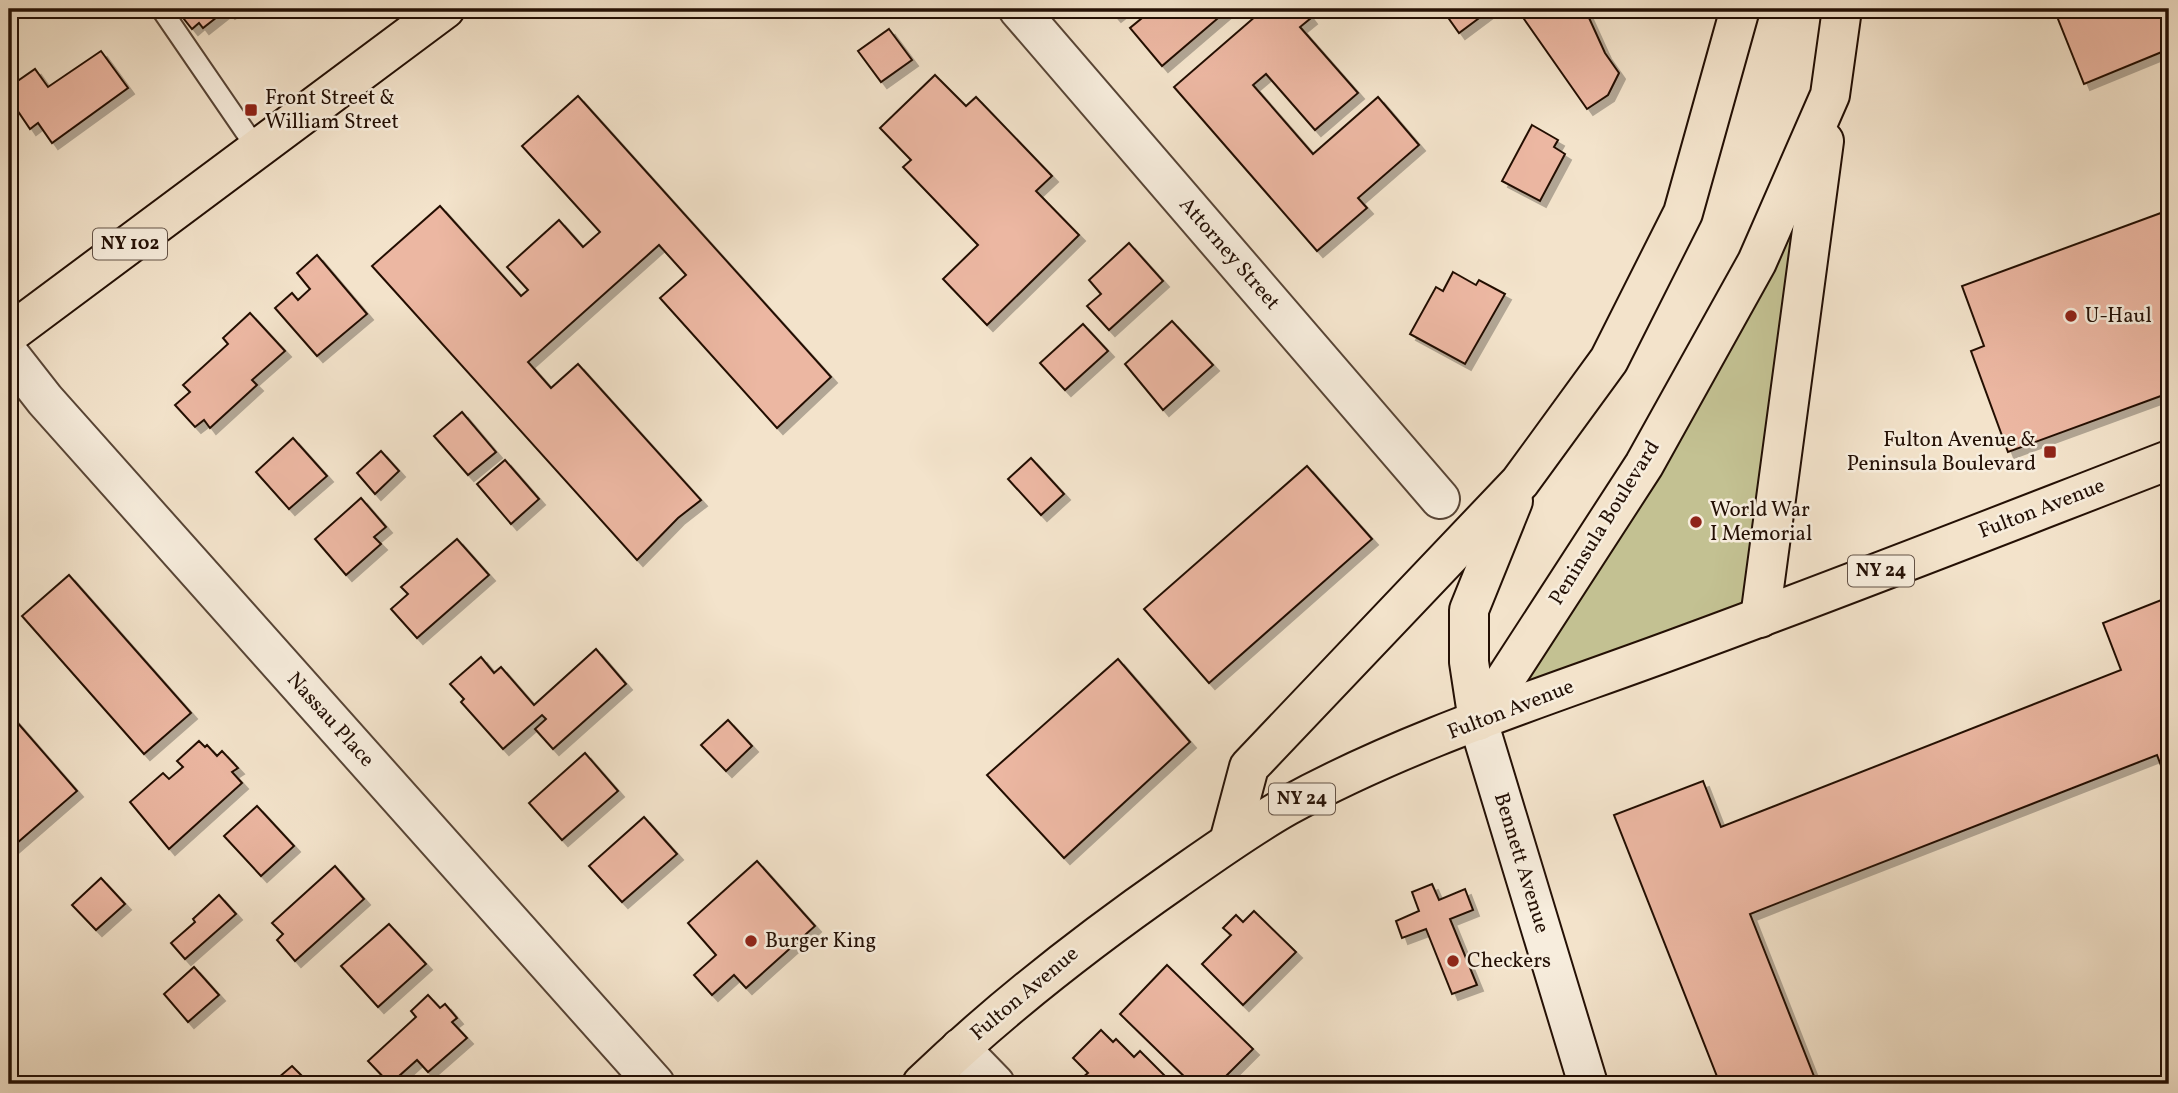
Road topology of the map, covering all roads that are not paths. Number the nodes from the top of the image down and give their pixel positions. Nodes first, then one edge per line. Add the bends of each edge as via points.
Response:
1 (161, 9) edge
2 (445, 9) edge
3 (1018, 9) edge
4 (1740, 9) edge
5 (1842, 9) edge
6 (1830, 95) junction
7 (257, 149) junction
8 (9, 334) edge
9 (9, 354) edge
10 (2169, 460) edge
11 (1520, 482) junction
12 (1440, 499) dead end
13 (1760, 618) junction
14 (1478, 721) junction
15 (1229, 842) junction
16 (960, 1048) junction
17 (655, 1084) edge
18 (922, 1084) edge
19 (995, 1084) edge
20 (1588, 1084) edge

1 - 7 lane
2 - 7 main road, NY 102
3 - 12 street, Attorney Street
4 - 11 main road via 1683,213 1609,360
5 - 6 main road, Peninsula Boulevard
6 - 13 main road, Peninsula Boulevard
6 - 14 main road, Peninsula Boulevard via 1757,262 1644,465
7 - 8 main road, NY 102
9 - 17 street, Nassau Place via 54,411
10 - 13 main road, Fulton Avenue / NY 24
11 - 14 main road via 1469,610 1469,662
11 - 15 main road via 1249,767
13 - 14 main road, Fulton Avenue / NY 24
14 - 15 main road, Fulton Avenue / NY 24 via 1338,780
14 - 20 street, Bennett Avenue
15 - 16 main road, Fulton Avenue / NY 24 via 1083,946
16 - 18 main road, Fulton Avenue / NY 24
16 - 19 street

